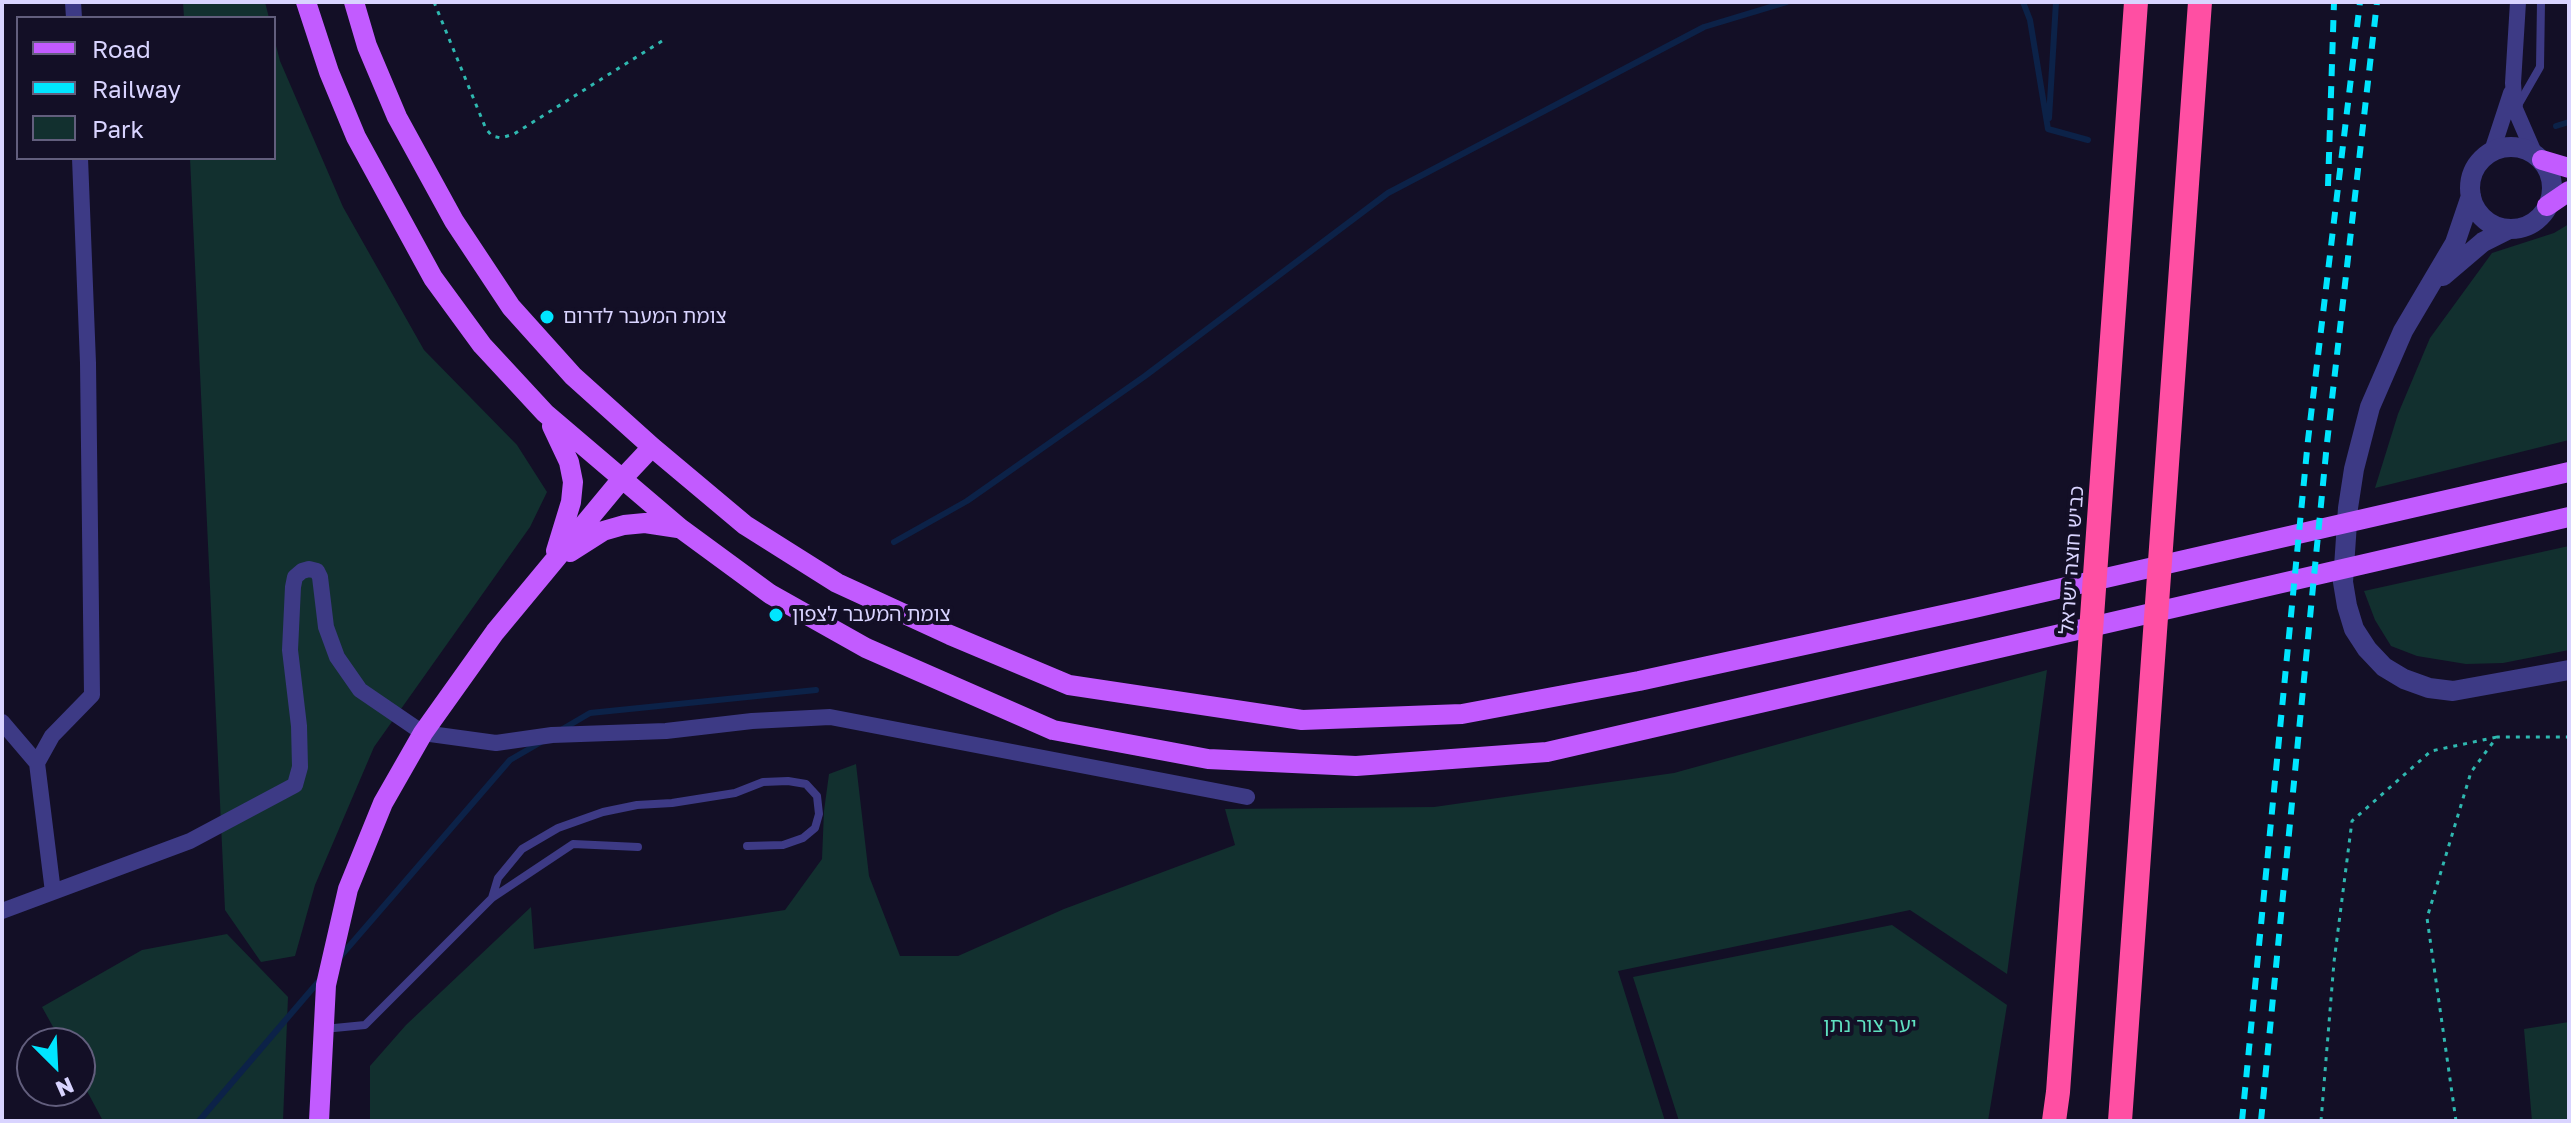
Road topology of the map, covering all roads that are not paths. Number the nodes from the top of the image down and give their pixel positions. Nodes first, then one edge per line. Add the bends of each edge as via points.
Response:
1 (306, 2) edge
2 (354, 2) edge
3 (2136, 2) edge
4 (2200, 2) edge
5 (2518, 2) edge
6 (2541, 2) edge
7 (2513, 83) junction
8 (2515, 109) junction
9 (2492, 151) junction
10 (2539, 158) junction
11 (80, 160) edge
12 (2569, 168) edge
13 (2569, 191) edge
14 (2471, 196) junction
15 (2547, 206) junction
16 (2509, 229) junction
17 (2425, 293) junction
18 (545, 413) junction
19 (652, 447) junction
20 (2569, 472) edge
21 (621, 480) junction
22 (2569, 517) edge
23 (680, 528) junction
24 (553, 562) junction
25 (2569, 670) edge
26 (2, 722) edge
27 (423, 733) junction
28 (37, 763) junction
29 (1247, 797) dead end
30 (747, 846) dead end
31 (638, 847) dead end
32 (53, 892) junction
33 (492, 898) junction
34 (2, 911) edge
35 (323, 1029) junction
36 (319, 1121) edge
37 (2054, 1121) edge
38 (2120, 1121) edge

1 - 18 main road via 356,137 433,278 482,345
2 - 19 main road via 397,117 454,221 511,307 573,376
3 - 37 highway, כביש חוצה ישראל
4 - 38 highway
5 - 7 street
6 - 8 lane via 2540,67
7 - 8 street
7 - 9 street
8 - 10 street
9 - 10 street via 2518,147
9 - 14 street via 2474,170
10 - 12 main road
10 - 15 street via 2550,172
11 - 28 street via 92,695 52,736
13 - 15 main road
14 - 16 street via 2484,219
14 - 17 street via 2455,243
15 - 16 street via 2534,222
16 - 17 street via 2483,242
17 - 25 street via 2381,379 2354,469 2343,582 2354,629 2384,667 2429,688 2464,690
18 - 21 main road
18 - 24 main road via 573,482
19 - 20 main road via 745,525 837,583 1069,685 1302,720 1462,714 1639,681
19 - 21 main road
21 - 23 main road
21 - 24 main road
22 - 23 main road via 1547,752 1356,766 1208,759 1053,730 866,648 770,594
23 - 24 main road via 624,525 603,531
24 - 27 main road
26 - 28 street
27 - 29 street via 496,743 830,717
27 - 32 street via 360,690 337,657 326,627 320,577 317,571 302,571 293,587 290,650 299,726 295,785 190,841
27 - 35 main road via 383,803 348,889 326,985
28 - 32 street
30 - 33 lane via 783,845 803,838 815,828 817,796 806,784 763,782 735,793 603,812 558,828 522,849 498,878
31 - 33 lane via 573,844
32 - 34 street
33 - 35 lane via 365,1025
35 - 36 main road

